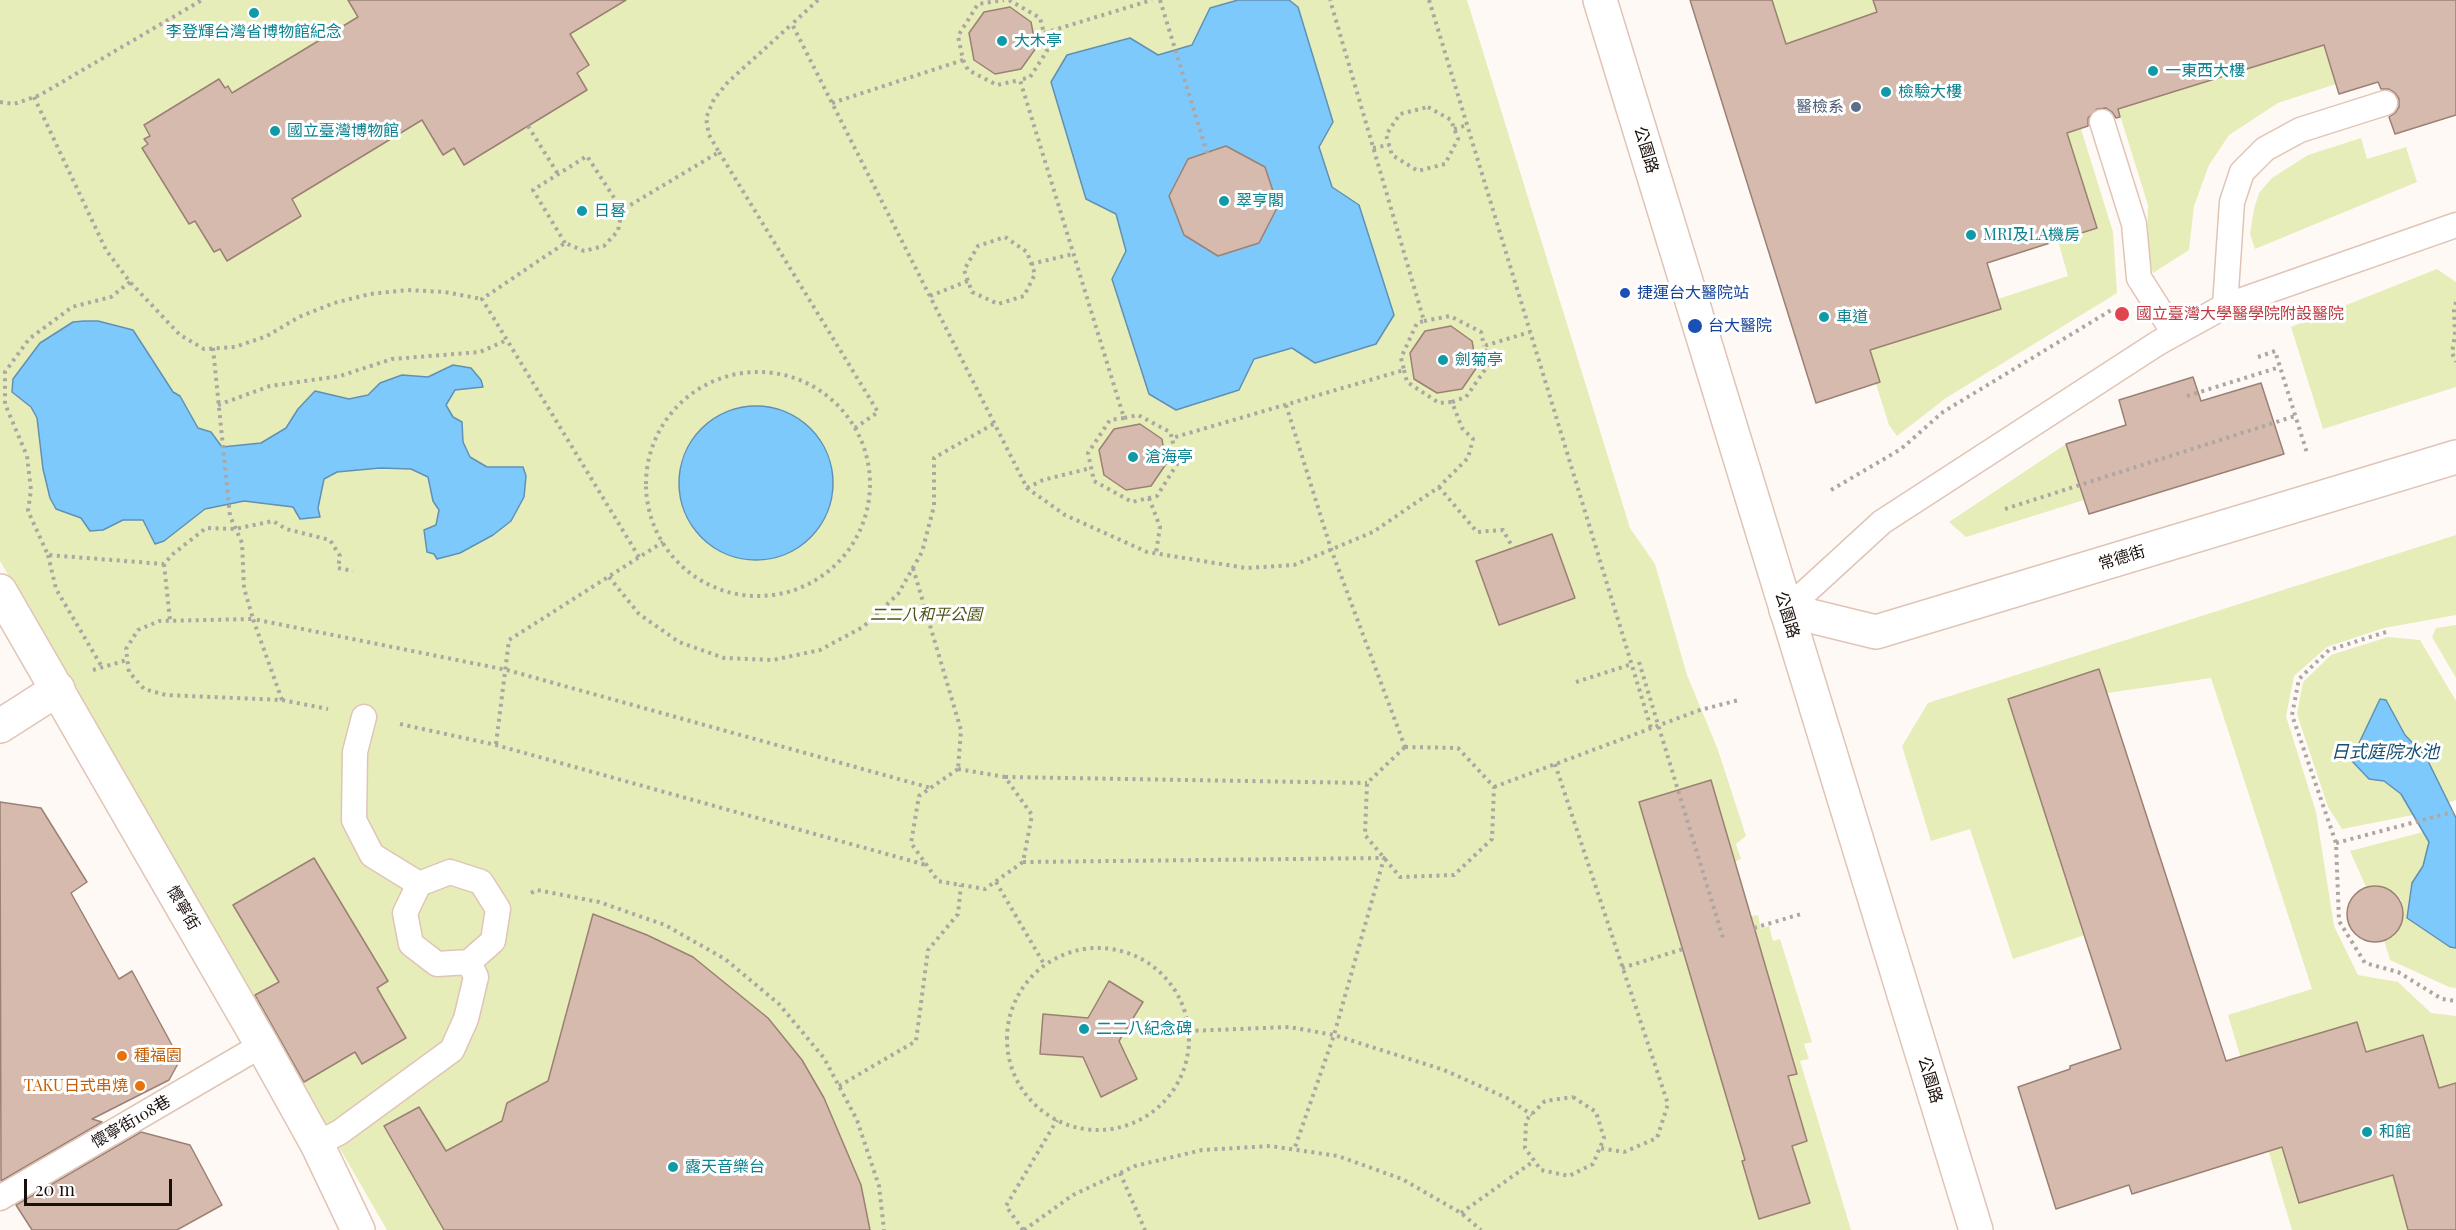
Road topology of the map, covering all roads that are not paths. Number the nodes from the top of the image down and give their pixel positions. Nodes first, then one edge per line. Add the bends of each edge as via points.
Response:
1 (1600, 0) edge
2 (2385, 103) dead end
3 (2102, 122) dead end
4 (2456, 225) edge
5 (2225, 306) junction
6 (2174, 333) junction
7 (2456, 456) edge
8 (0, 591) edge
9 (1786, 610) junction
10 (58, 689) junction
11 (364, 717) road end
12 (0, 726) edge
13 (419, 884) junction
14 (469, 962) junction
15 (262, 1046) junction
16 (317, 1144) junction
17 (0, 1198) edge
18 (358, 1230) edge
19 (1976, 1230) edge

1 - 9 street, 公園路
2 - 5 lane via 2300,130 2265,149 2242,172 2232,202
3 - 6 lane via 2134,224 2139,278
4 - 5 lane
5 - 6 lane
6 - 9 lane via 1882,522
7 - 9 street, 常德街 via 1876,632
8 - 10 street, 懷寧街
9 - 19 street, 公園路
10 - 12 street
10 - 15 street, 懷寧街
11 - 13 lane via 355,752 354,820 372,855
13 - 14 lane via 405,913 411,944 437,964
13 - 14 lane via 450,872 481,882 498,909 493,941
14 - 16 lane via 476,977 466,1019 452,1050 340,1132
15 - 16 street, 懷寧街
15 - 17 lane, 懷寧街108巷
16 - 18 street, 懷寧街

